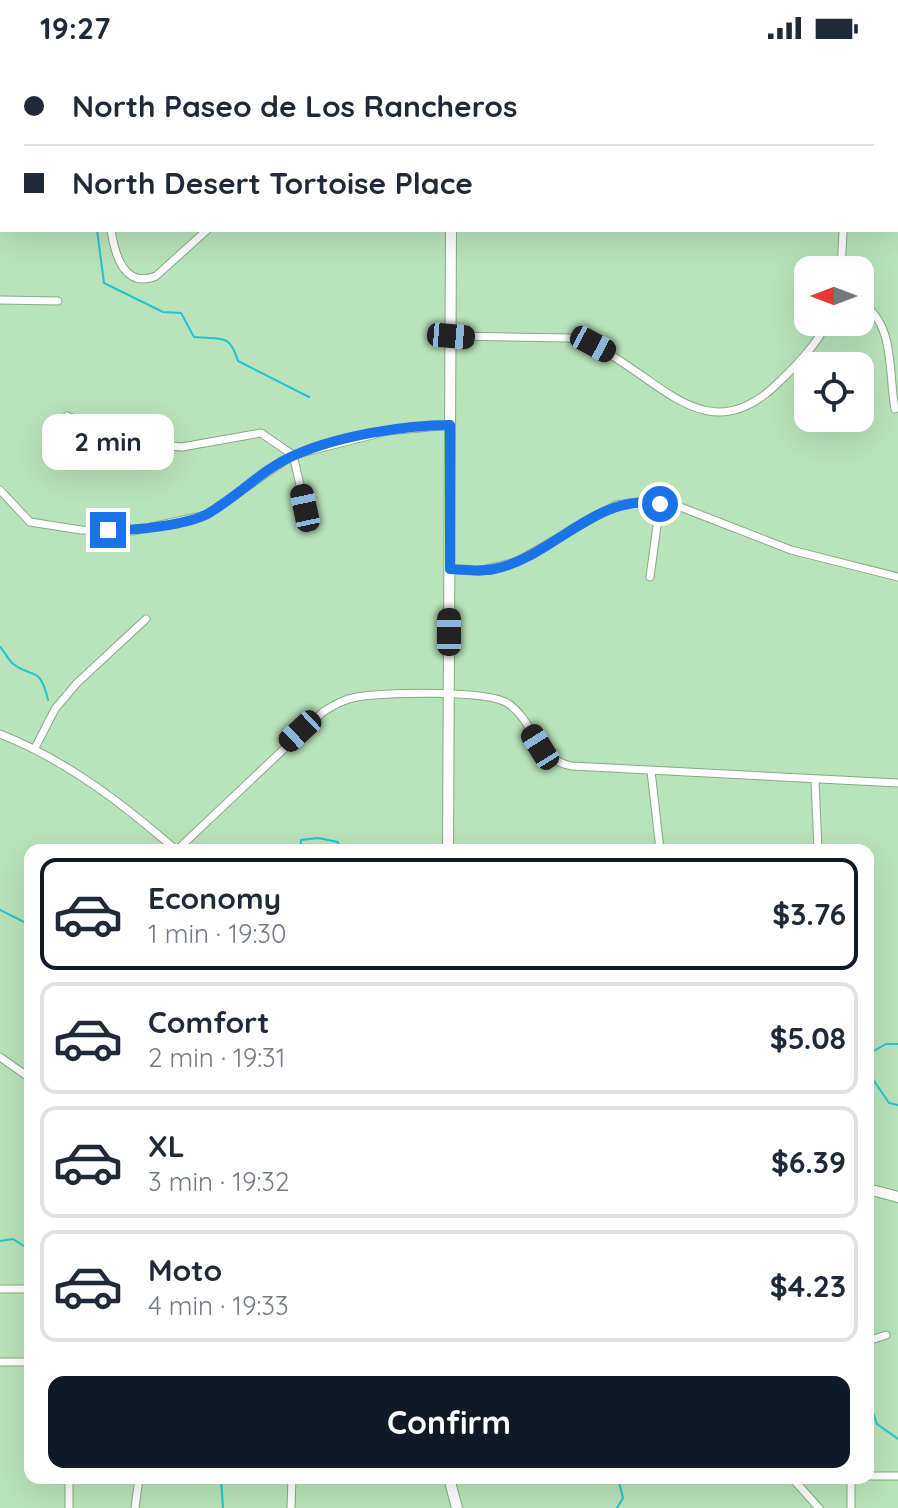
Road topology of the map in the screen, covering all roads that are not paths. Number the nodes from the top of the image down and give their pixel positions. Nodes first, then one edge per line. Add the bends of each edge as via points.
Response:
1 (112, 232) edge
2 (205, 232) edge
3 (451, 232) edge
4 (843, 232) dead end
5 (842, 256) edge
6 (0, 300) edge
7 (58, 301) dead end
8 (874, 313) edge
9 (451, 336) junction
10 (820, 336) edge
11 (895, 409) dead end
12 (67, 416) dead end
13 (450, 425) junction
14 (293, 455) junction
15 (0, 490) edge
16 (660, 504) junction
17 (308, 519) dead end
18 (450, 569) junction
19 (650, 577) dead end
20 (898, 577) edge
21 (146, 619) dead end
22 (449, 695) junction
23 (0, 734) edge
24 (35, 748) junction
25 (651, 771) junction
26 (815, 780) junction
27 (898, 783) edge
28 (169, 844) edge
29 (182, 844) edge
30 (448, 844) edge
31 (659, 844) edge
32 (818, 844) edge
33 (0, 1057) edge
34 (24, 1074) edge
35 (874, 1191) edge
36 (898, 1197) edge
37 (0, 1289) edge
38 (24, 1289) edge
39 (886, 1335) dead end
40 (874, 1339) edge
41 (0, 1362) edge
42 (24, 1362) edge
43 (874, 1476) edge
44 (898, 1476) edge
45 (69, 1484) edge
46 (138, 1484) edge
47 (292, 1484) edge
48 (451, 1484) edge
49 (797, 1484) edge
50 (851, 1484) edge
51 (69, 1508) edge
52 (135, 1508) edge
53 (291, 1508) edge
54 (457, 1508) edge
55 (819, 1508) edge
56 (851, 1508) edge

1 - 2 street via 121,267 146,280
3 - 9 street
4 - 5 street
6 - 7 street
8 - 11 street via 886,336
9 - 10 street via 584,341 687,406 719,414 763,398
9 - 13 street
12 - 14 street via 131,443 182,447 261,433
13 - 14 street via 388,431
13 - 18 street
14 - 15 street via 206,515 133,531 30,522
14 - 17 street
16 - 18 street via 616,505 495,569
16 - 19 street
16 - 20 street via 791,550
18 - 22 street
21 - 24 street via 77,683 55,709
22 - 25 street via 505,701 547,757 564,764
22 - 29 street via 366,696 334,705
22 - 30 street
23 - 24 street
24 - 28 street via 131,811
25 - 26 street
25 - 31 street
26 - 27 street
26 - 32 street
33 - 34 street
35 - 36 street
37 - 38 street
39 - 40 street
41 - 42 street
43 - 44 street
45 - 51 street
46 - 52 street
47 - 53 street
48 - 54 street
49 - 55 street
50 - 56 street

